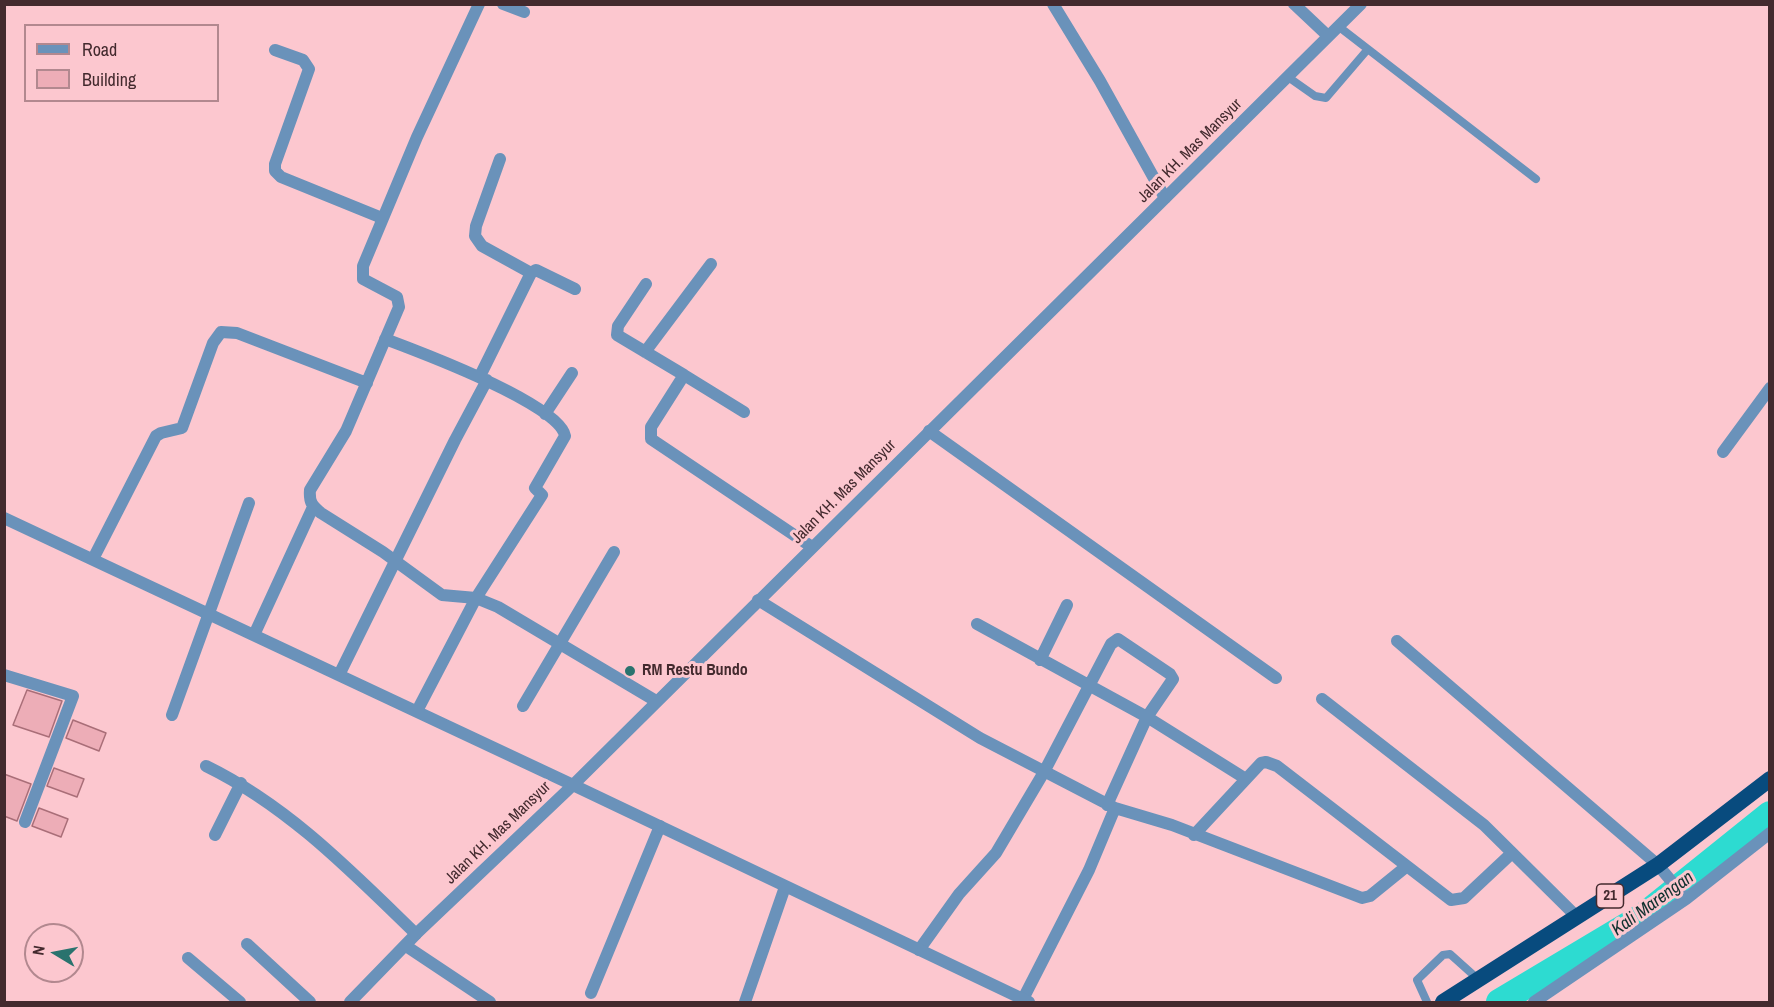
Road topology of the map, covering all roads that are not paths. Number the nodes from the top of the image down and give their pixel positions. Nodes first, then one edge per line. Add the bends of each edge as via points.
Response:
1 (479, 4) edge
2 (503, 4) edge
3 (1053, 4) edge
4 (1294, 4) edge
5 (1360, 4) edge
6 (524, 12) dead end
7 (1338, 26) junction
8 (1328, 36) junction
9 (1368, 49) junction
10 (275, 50) dead end
11 (1288, 77) junction
12 (500, 159) dead end
13 (1536, 179) dead end
14 (1165, 198) junction
15 (382, 218) junction
16 (711, 264) dead end
17 (531, 273) junction
18 (646, 284) dead end
19 (575, 289) dead end
20 (386, 339) junction
21 (645, 352) junction
22 (572, 373) dead end
23 (684, 375) junction
24 (484, 378) junction
25 (367, 383) junction
26 (1770, 388) edge
27 (744, 412) dead end
28 (545, 414) junction
29 (929, 431) junction
30 (1723, 452) dead end
31 (249, 503) dead end
32 (313, 507) junction
33 (4, 518) edge
34 (812, 547) junction
35 (614, 552) dead end
36 (93, 558) junction
37 (396, 561) junction
38 (476, 598) junction
39 (759, 600) junction
40 (1067, 605) dead end
41 (209, 616) junction
42 (977, 624) dead end
43 (254, 634) junction
44 (1397, 641) dead end
45 (561, 643) junction
46 (1040, 660) junction
47 (4, 675) edge
48 (339, 675) junction
49 (1276, 678) dead end
50 (1090, 684) junction
51 (1322, 699) dead end
52 (656, 701) junction
53 (523, 706) dead end
54 (417, 711) junction
55 (171, 715) dead end
56 (1148, 717) junction
57 (206, 766) dead end
58 (1044, 772) junction
59 (1770, 778) edge
60 (1246, 779) junction
61 (241, 783) junction
62 (573, 785) junction
63 (1111, 806) junction
64 (25, 822) dead end
65 (660, 826) junction
66 (1770, 833) edge
67 (215, 835) dead end
68 (1194, 835) junction
69 (1512, 853) junction
70 (1658, 865) junction
71 (1407, 866) junction
72 (785, 887) junction
73 (1683, 895) junction
74 (1577, 917) junction
75 (416, 934) junction
76 (247, 944) dead end
77 (406, 946) junction
78 (919, 950) junction
79 (188, 958) dead end
80 (1479, 980) junction
81 (591, 993) dead end
82 (1026, 1001) edge
83 (240, 1002) edge
84 (310, 1002) edge
85 (350, 1002) edge
86 (490, 1002) edge
87 (745, 1002) edge
88 (1427, 1002) edge
89 (1443, 1002) edge
90 (1534, 1002) edge

1 - 15 street
2 - 6 street
3 - 14 street
4 - 8 street
5 - 7 street, Jalan KH. Mas Mansyur
7 - 8 street, Jalan KH. Mas Mansyur
7 - 9 lane
8 - 11 street, Jalan KH. Mas Mansyur
9 - 11 lane via 1328,98 1315,96
9 - 13 lane
10 - 15 street via 303,60 309,69 275,164 276,171 286,179
11 - 14 street, Jalan KH. Mas Mansyur
12 - 17 street via 475,237 482,246
14 - 29 street, Jalan KH. Mas Mansyur
15 - 20 street via 362,271 367,282 398,300 399,307
16 - 21 street
17 - 19 street via 543,272
17 - 24 street
18 - 21 street via 617,332 619,338
20 - 24 street
20 - 25 street
21 - 23 street
22 - 28 street
23 - 27 street
23 - 34 street via 651,427 651,439
24 - 28 street
24 - 37 street
25 - 32 street via 346,431 310,490
25 - 36 street via 237,333 221,332 213,343 182,428 156,436
26 - 30 street
28 - 38 street via 563,429 564,440 535,488 542,495
29 - 34 street, Jalan KH. Mas Mansyur
29 - 49 street
31 - 41 street
32 - 37 street
32 - 43 street
33 - 36 street
34 - 39 street, Jalan KH. Mas Mansyur
35 - 45 street
36 - 41 street
37 - 38 street via 442,595
37 - 48 street
38 - 45 street
38 - 54 street
39 - 52 street, Jalan KH. Mas Mansyur
39 - 58 street via 980,738
40 - 46 street
41 - 43 street
41 - 55 street
42 - 46 street
43 - 48 street
44 - 70 street
45 - 52 street
45 - 53 street
46 - 50 street
47 - 64 street via 73,696
48 - 54 street
50 - 56 street
50 - 56 street via 1114,640 1122,641 1172,676 1172,682
50 - 58 street
51 - 69 street via 1484,825
52 - 62 street, Jalan KH. Mas Mansyur
54 - 62 street
56 - 60 street
56 - 63 street
57 - 61 street
58 - 63 street
58 - 78 street via 996,853 959,894
59 - 70 highway, 21
60 - 68 street
60 - 71 street via 1261,763 1272,763
61 - 67 street
61 - 75 street via 331,852
62 - 65 street
62 - 75 street, Jalan KH. Mas Mansyur
63 - 68 street
63 - 82 street via 1089,870
65 - 72 street
65 - 81 street
66 - 73 street
68 - 71 street via 1362,897 1371,896
69 - 71 street via 1458,901 1451,900
69 - 74 street
70 - 73 street
70 - 74 highway, 21
72 - 78 street
72 - 87 street
73 - 90 street
74 - 80 highway, 21
75 - 77 street, Jalan KH. Mas Mansyur
76 - 84 street
77 - 85 street, Jalan KH. Mas Mansyur
77 - 86 street
78 - 82 street
79 - 83 street
80 - 88 lane via 1450,954 1443,954 1417,980
80 - 89 highway, 21

